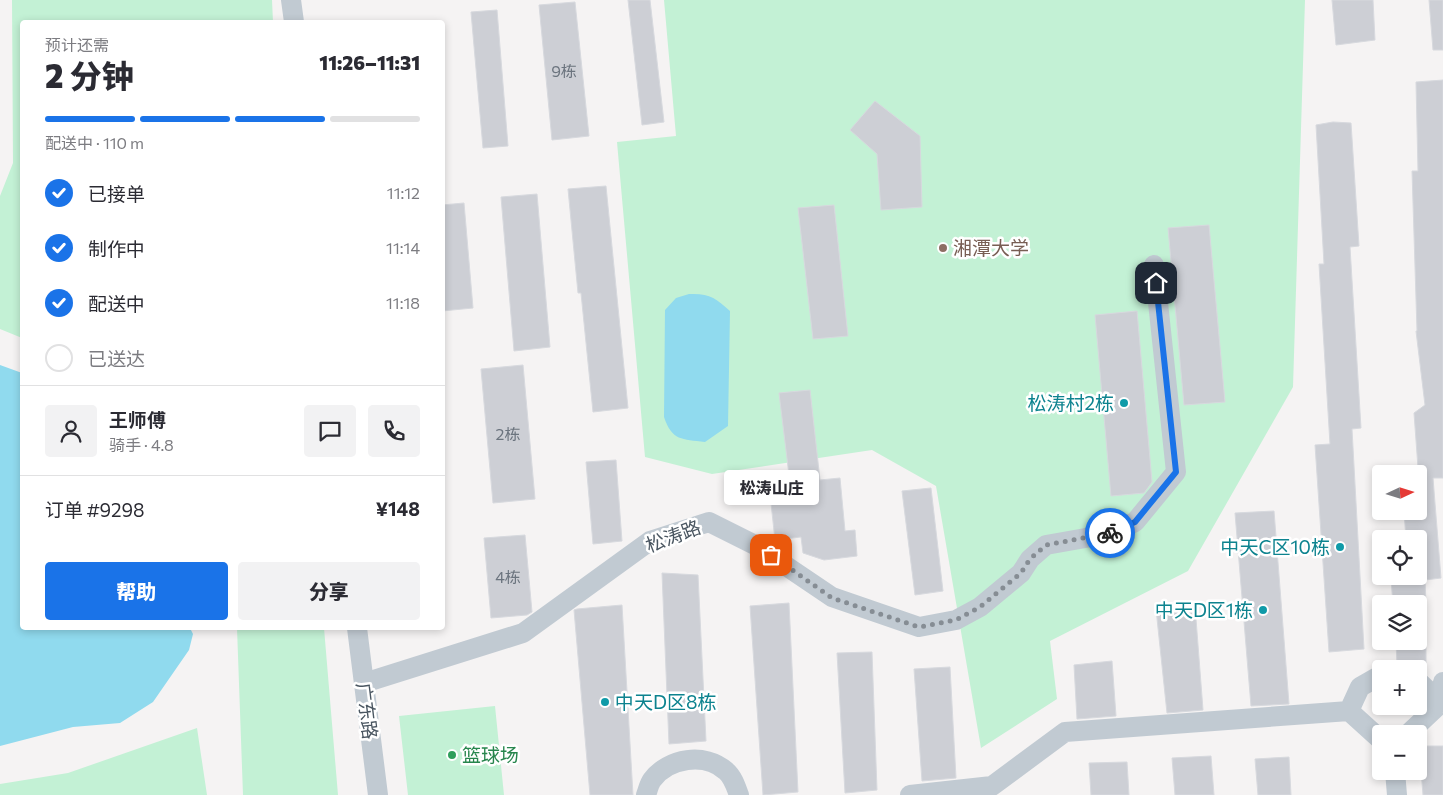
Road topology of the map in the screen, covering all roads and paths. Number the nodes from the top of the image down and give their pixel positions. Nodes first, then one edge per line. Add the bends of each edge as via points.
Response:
1 (291, 0) edge
2 (294, 20) edge
3 (1154, 265) dead end
4 (357, 630) edge
5 (1372, 680) edge
6 (1443, 682) edge
7 (364, 683) junction
8 (1427, 692) edge
9 (1439, 708) edge
10 (1348, 711) junction
11 (1419, 725) edge
12 (1372, 732) edge
13 (1396, 780) edge
14 (378, 795) edge
15 (646, 795) edge
16 (738, 795) edge
17 (910, 795) edge
18 (1397, 795) edge

1 - 2 street
3 - 7 street, 松涛路 via 1176,472 1135,522 1108,534 1046,545 1030,559 1021,573 980,607 956,620 919,627 832,598 755,545 709,522 650,541 523,633
4 - 7 street, 广东路
5 - 10 street via 1360,687
6 - 9 street
7 - 14 street, 广东路
8 - 9 street
9 - 11 street
10 - 12 street
10 - 17 street via 1065,732 992,786
13 - 18 street
15 - 16 street via 650,782 660,771 676,762 694,759 712,762 727,771

